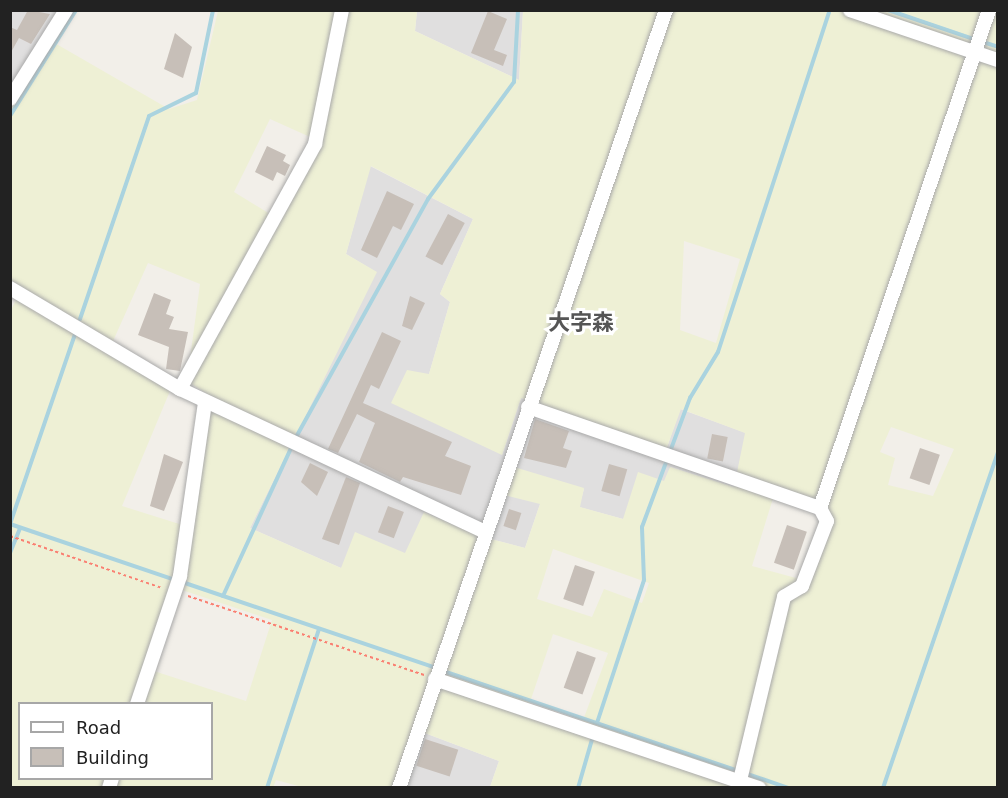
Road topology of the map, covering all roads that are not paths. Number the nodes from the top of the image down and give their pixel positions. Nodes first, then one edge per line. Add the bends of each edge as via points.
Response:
1 (66, 10) edge
2 (342, 10) edge
3 (666, 10) edge
4 (850, 10) edge
5 (989, 10) edge
6 (975, 53) junction
7 (998, 60) edge
8 (10, 99) edge
9 (10, 288) edge
10 (180, 389) junction
11 (205, 402) junction
12 (528, 407) junction
13 (820, 508) junction
14 (485, 532) junction
15 (435, 679) junction
16 (138, 702) edge
17 (739, 784) edge
18 (399, 788) edge
19 (759, 788) edge

1 - 8 street
2 - 10 street via 315,144
3 - 12 street
4 - 6 street
5 - 6 street
6 - 7 street
6 - 13 street
9 - 10 street
10 - 11 street
11 - 14 street
11 - 16 street via 178,580
12 - 13 street
12 - 14 street
13 - 17 street via 827,521 802,586 784,597
14 - 15 street
15 - 17 street
15 - 18 street
17 - 19 street

